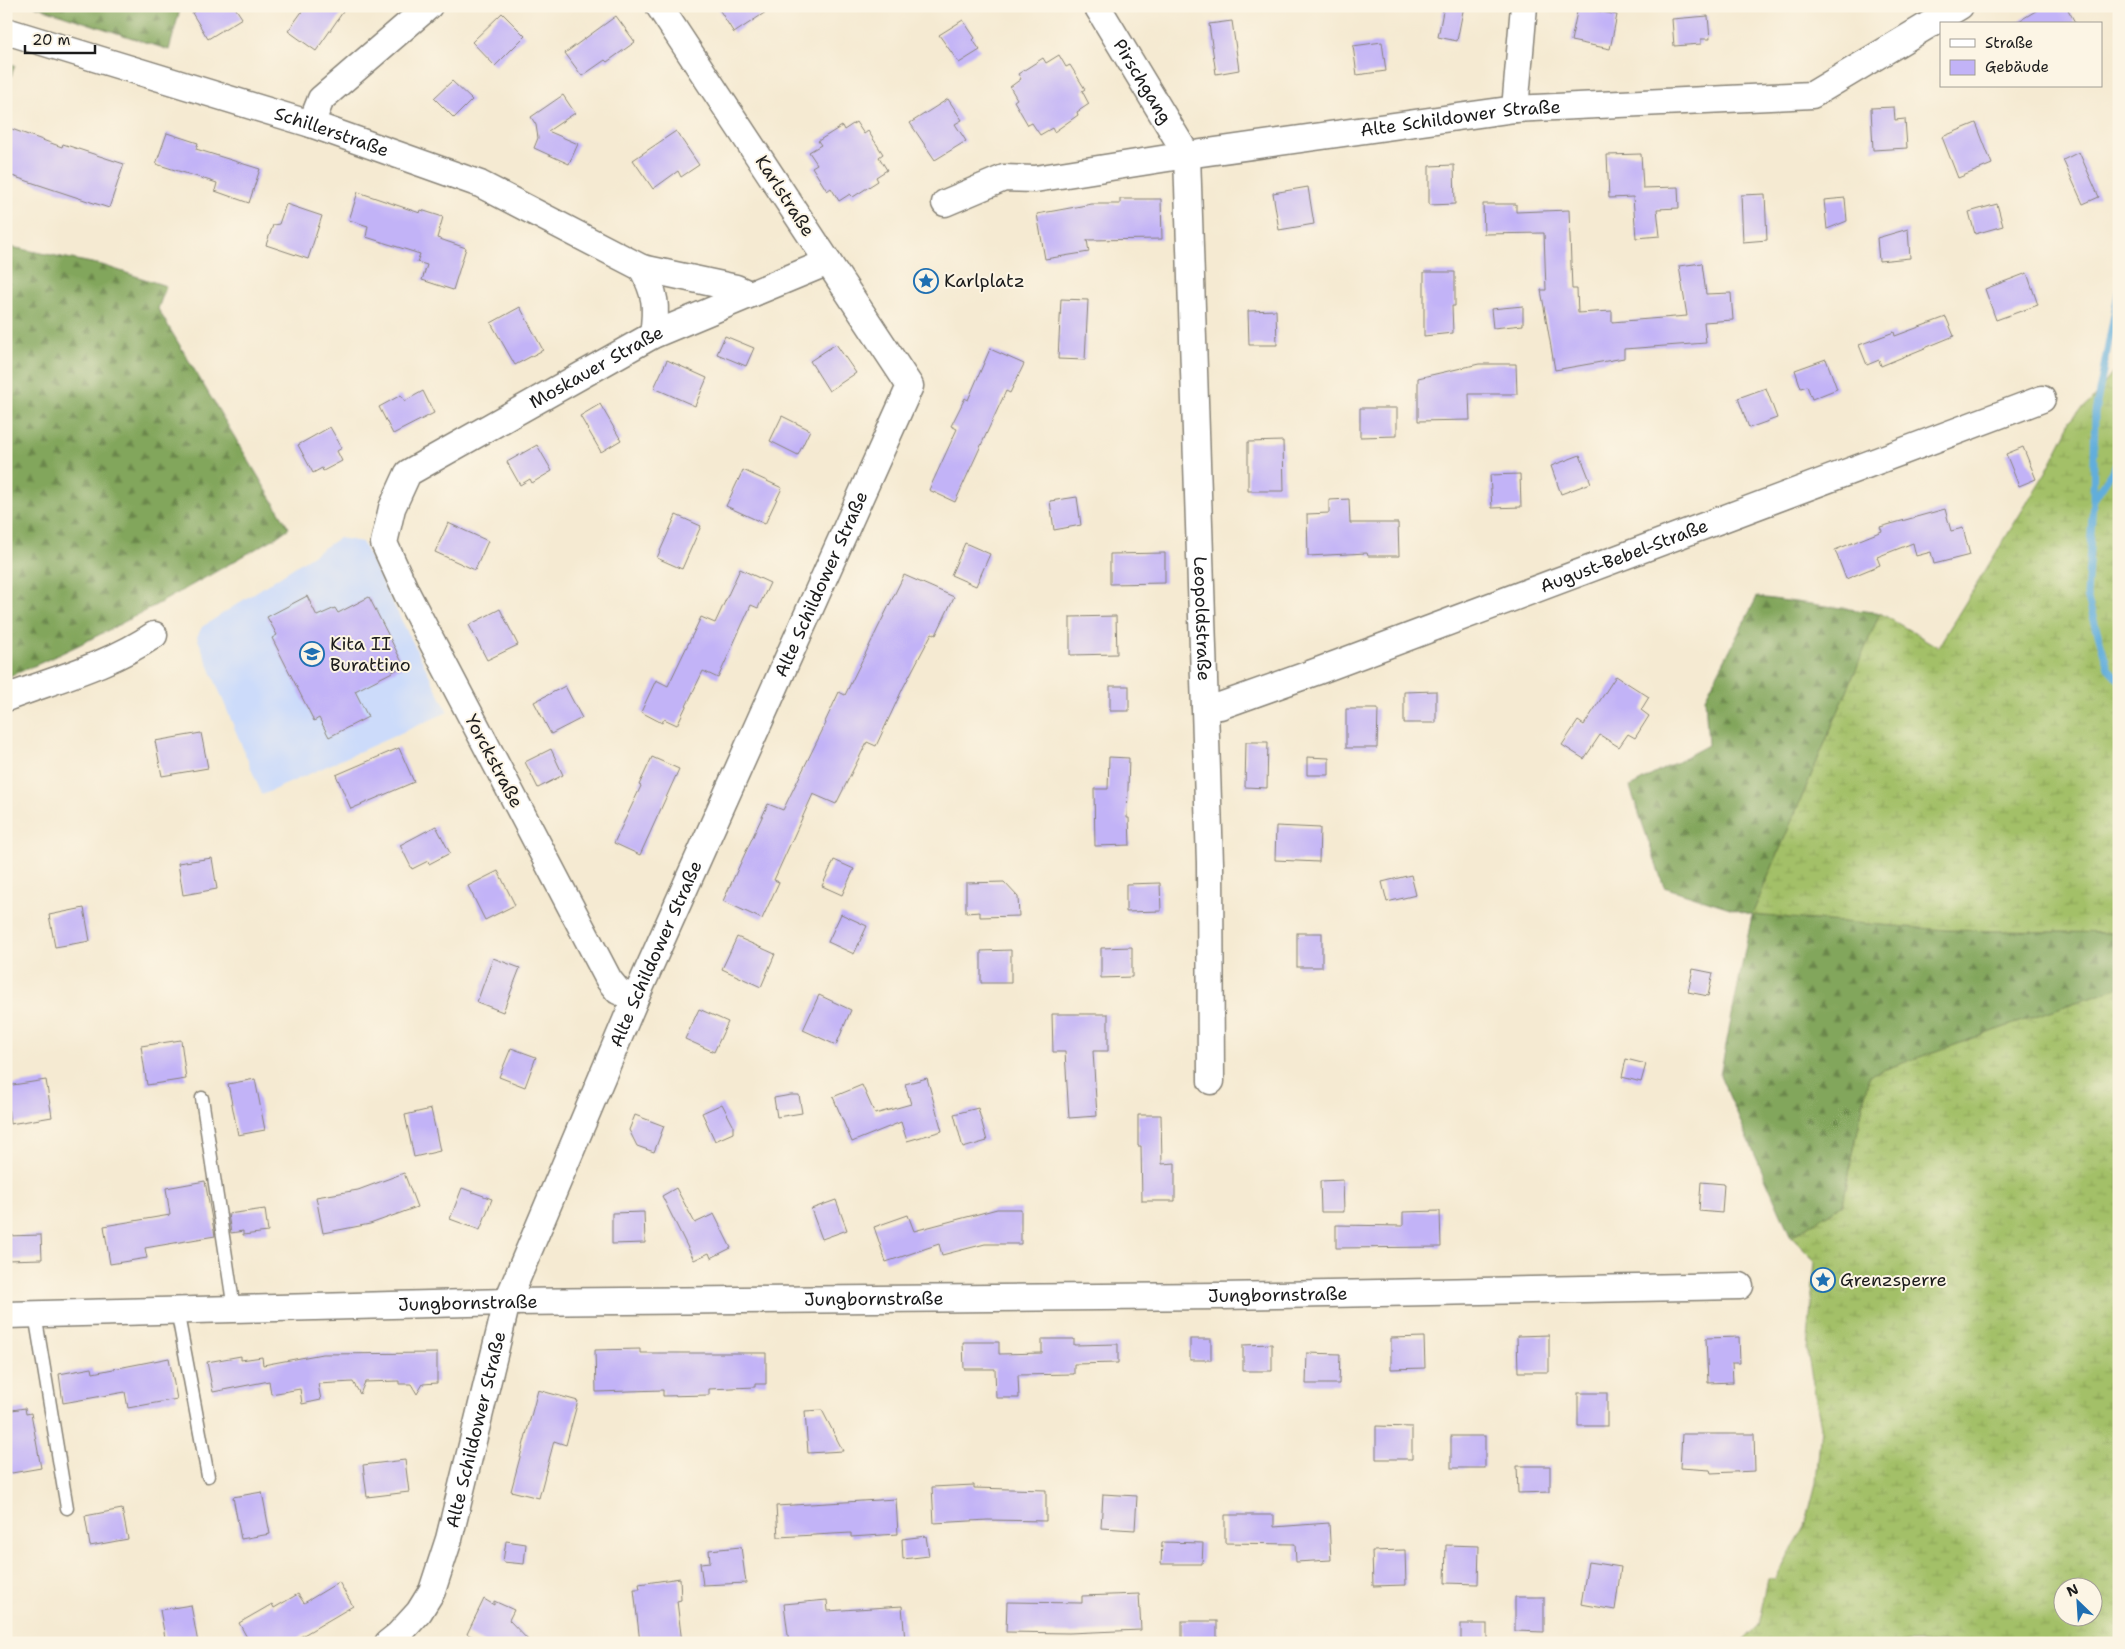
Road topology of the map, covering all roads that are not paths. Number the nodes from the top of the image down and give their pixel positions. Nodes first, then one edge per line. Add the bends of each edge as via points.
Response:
1 (430, 6) edge
2 (659, 6) edge
3 (1097, 6) edge
4 (1524, 6) edge
5 (1960, 6) edge
6 (6, 31) edge
7 (1515, 108) junction
8 (311, 124) junction
9 (1187, 155) junction
10 (945, 203) dead end
11 (828, 262) junction
12 (642, 268) junction
13 (749, 294) junction
14 (653, 335) junction
15 (910, 386) joint
16 (2042, 399) dead end
17 (392, 508) joint
18 (154, 635) dead end
19 (6, 698) edge
20 (1205, 706) junction
21 (635, 999) junction
22 (1211, 1081) dead end
23 (202, 1098) dead end
24 (1740, 1286) dead end
25 (507, 1302) junction
26 (234, 1309) junction
27 (177, 1310) junction
28 (35, 1314) junction
29 (6, 1315) edge
30 (208, 1476) dead end
31 (67, 1508) dead end
32 (388, 1643) edge

1 - 8 street via 321,99
2 - 11 street, Karlstraße
3 - 9 street, Pirschgang
4 - 7 street
5 - 7 street, Alte Schildower Straße via 1812,95
6 - 8 street, Schillerstraße
7 - 9 street, Alte Schildower Straße
8 - 12 street, Schillerstraße via 480,184
9 - 10 street, Alte Schildower Straße via 1035,179 1004,178
9 - 20 street, Leopoldstraße
11 - 13 street, Moskauer Straße
11 - 15 street, Karlstraße
12 - 13 street, Schillerstraße via 736,288
12 - 14 street via 651,284 657,310
13 - 14 street, Moskauer Straße
14 - 17 street, Moskauer Straße via 408,473
15 - 21 street, Alte Schildower Straße
16 - 20 street, August-Bebel-Straße via 1318,671 1220,706
17 - 21 street, Yorckstraße via 384,543 407,594 609,980 618,991
18 - 19 street via 114,658
20 - 22 street, Leopoldstraße
21 - 25 street, Alte Schildower Straße
23 - 26 lane
24 - 25 street, Jungbornstraße via 1220,1296
25 - 26 street, Jungbornstraße
25 - 32 street, Alte Schildower Straße via 449,1539 432,1590 419,1612
26 - 27 street, Jungbornstraße
27 - 28 street, Jungbornstraße
27 - 30 lane
28 - 29 street, Jungbornstraße
28 - 31 lane

